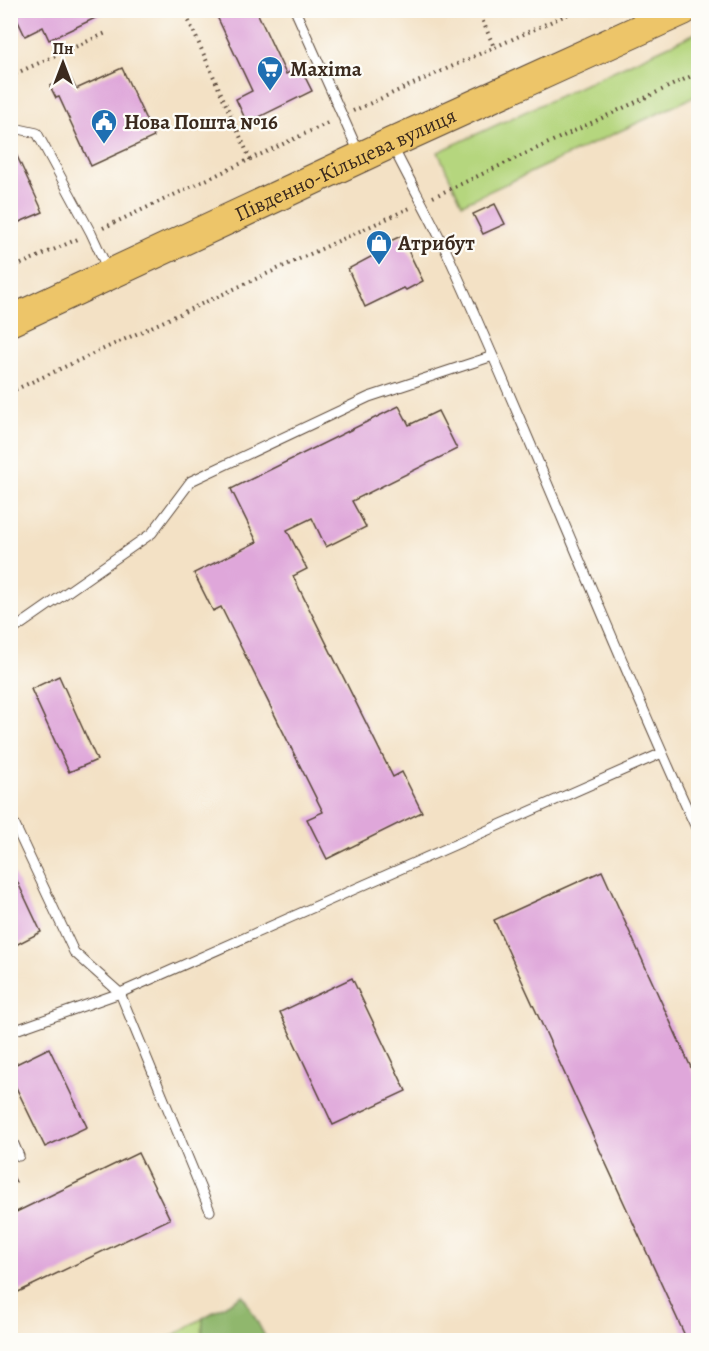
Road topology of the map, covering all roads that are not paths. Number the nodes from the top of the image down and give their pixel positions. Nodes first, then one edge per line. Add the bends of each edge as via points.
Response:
1 (295, 10) edge
2 (683, 10) edge
3 (10, 127) edge
4 (391, 143) junction
5 (361, 158) junction
6 (110, 274) junction
7 (10, 321) edge
8 (493, 356) junction
9 (10, 632) edge
10 (662, 753) junction
11 (10, 815) edge
12 (699, 832) edge
13 (120, 993) junction
14 (10, 1032) edge
15 (10, 1135) edge
16 (19, 1156) dead end
17 (210, 1211) dead end

1 - 5 lane
2 - 4 main road, Південно-Кільцева вулиця
3 - 6 lane via 37,133
4 - 5 main road, Південно-Кільцева вулиця
4 - 8 lane
5 - 6 main road, Південно-Кільцева вулиця
6 - 7 main road, Південно-Кільцева вулиця
8 - 9 lane via 369,397 191,481 152,532
8 - 10 lane
10 - 12 lane
10 - 13 lane
11 - 13 lane via 74,952
13 - 14 lane
13 - 17 lane
15 - 16 lane

